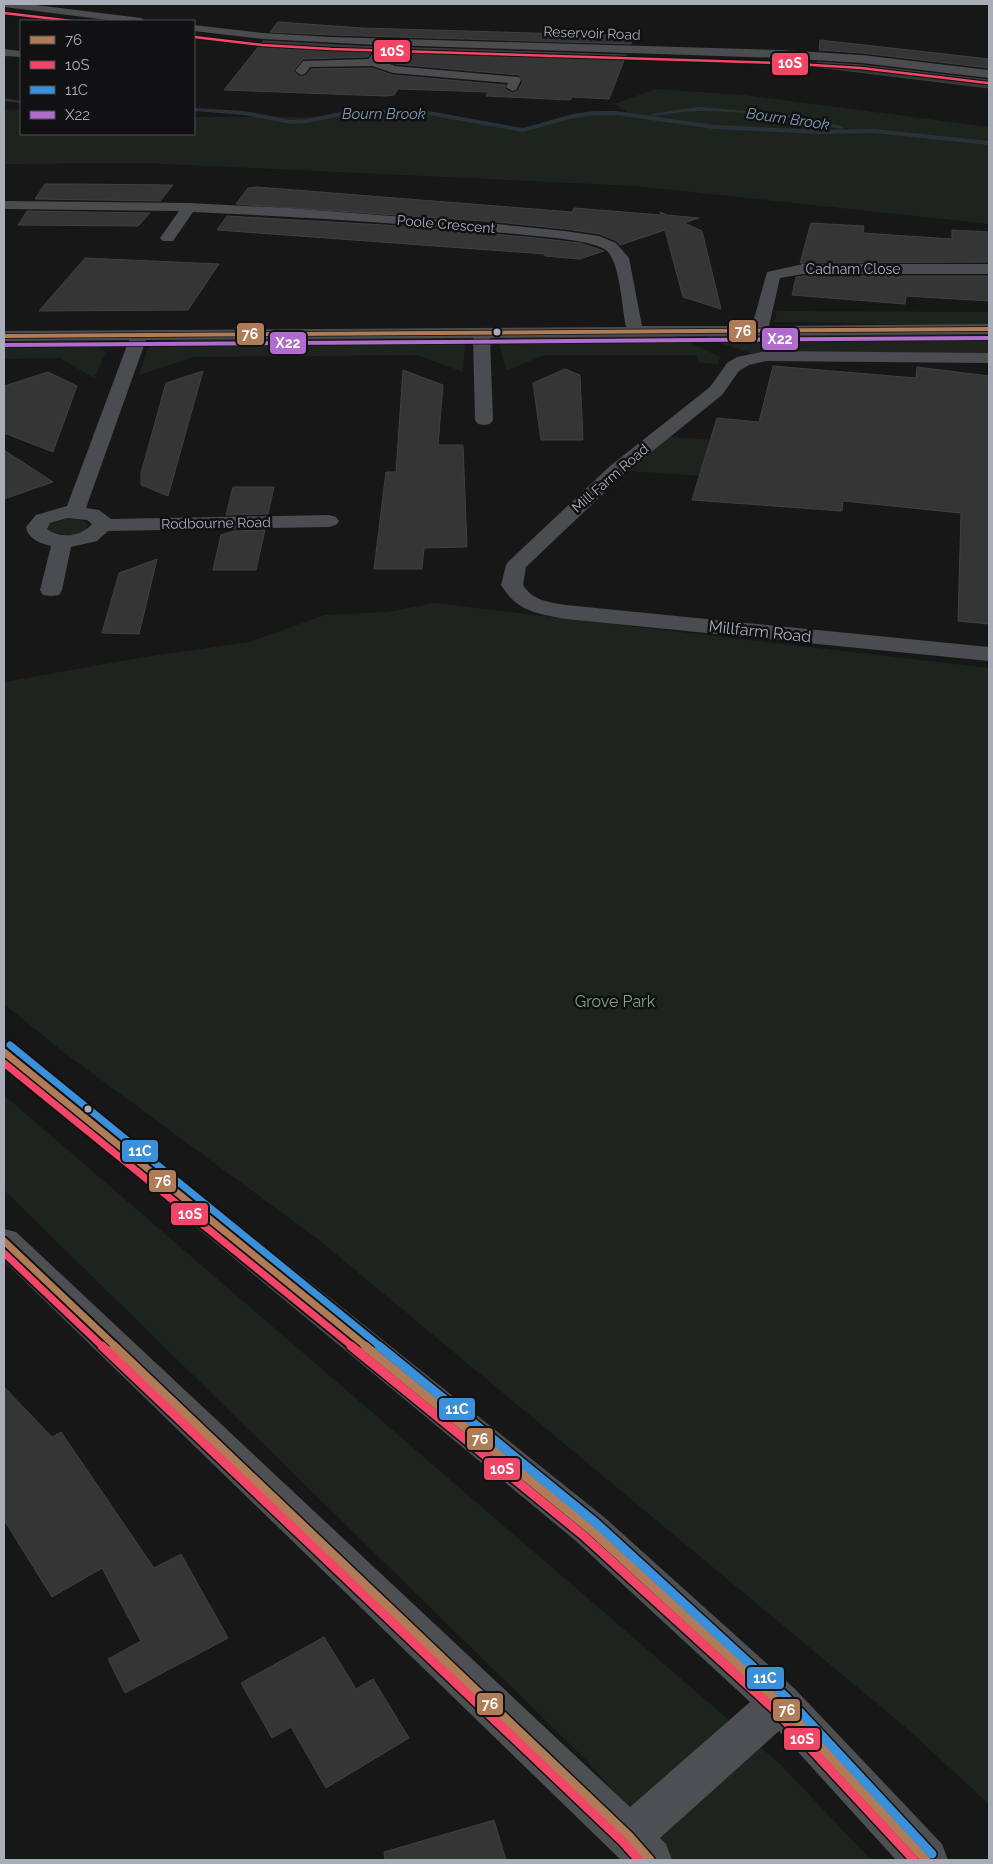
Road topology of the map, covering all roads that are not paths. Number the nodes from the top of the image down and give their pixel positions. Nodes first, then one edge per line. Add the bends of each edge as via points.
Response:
1 (4, 4) edge
2 (133, 20) edge
3 (196, 29) edge
4 (384, 42) junction
5 (4, 53) edge
6 (20, 54) edge
7 (373, 62) junction
8 (302, 71) dead end
9 (989, 74) edge
10 (512, 87) dead end
11 (4, 204) edge
12 (189, 207) junction
13 (168, 238) dead end
14 (989, 269) edge
15 (760, 329) junction
16 (989, 329) edge
17 (636, 331) junction
18 (678, 331) junction
19 (482, 332) junction
20 (140, 334) junction
21 (4, 336) edge
22 (989, 358) edge
23 (743, 361) junction
24 (484, 420) dead end
25 (75, 511) junction
26 (329, 521) dead end
27 (102, 525) junction
28 (62, 541) junction
29 (51, 590) dead end
30 (531, 605) joint
31 (989, 654) edge
32 (4, 1052) edge
33 (4, 1241) edge
34 (780, 1703) junction
35 (639, 1848) edge
36 (926, 1860) edge

1 - 2 street
3 - 4 street, Reservoir Road
4 - 7 street
4 - 9 street, Reservoir Road via 820,56
5 - 6 street
7 - 8 street via 307,64
7 - 10 street via 393,69 515,80
11 - 12 street, Poole Crescent
12 - 13 street
12 - 17 street, Poole Crescent via 497,228 599,242 611,246 621,258
14 - 15 street, Cadnam Close via 803,269 779,273 774,275
15 - 16 street
15 - 18 street
17 - 18 street
17 - 19 street
18 - 23 street via 733,353
19 - 20 street
19 - 24 street
20 - 21 street
20 - 25 street
22 - 23 street via 766,356
23 - 30 street, Mill Farm Road via 733,368 716,391 617,470 516,565 512,585 518,597
25 - 27 street via 92,514 102,521
25 - 28 street via 49,516 36,527 37,532 46,538
26 - 27 street, Rodbourne Road
27 - 28 street via 84,538
28 - 29 street
30 - 31 street, Millfarm Road via 566,612
32 - 34 main road via 590,1530
33 - 35 main road
34 - 35 main road
34 - 36 main road

